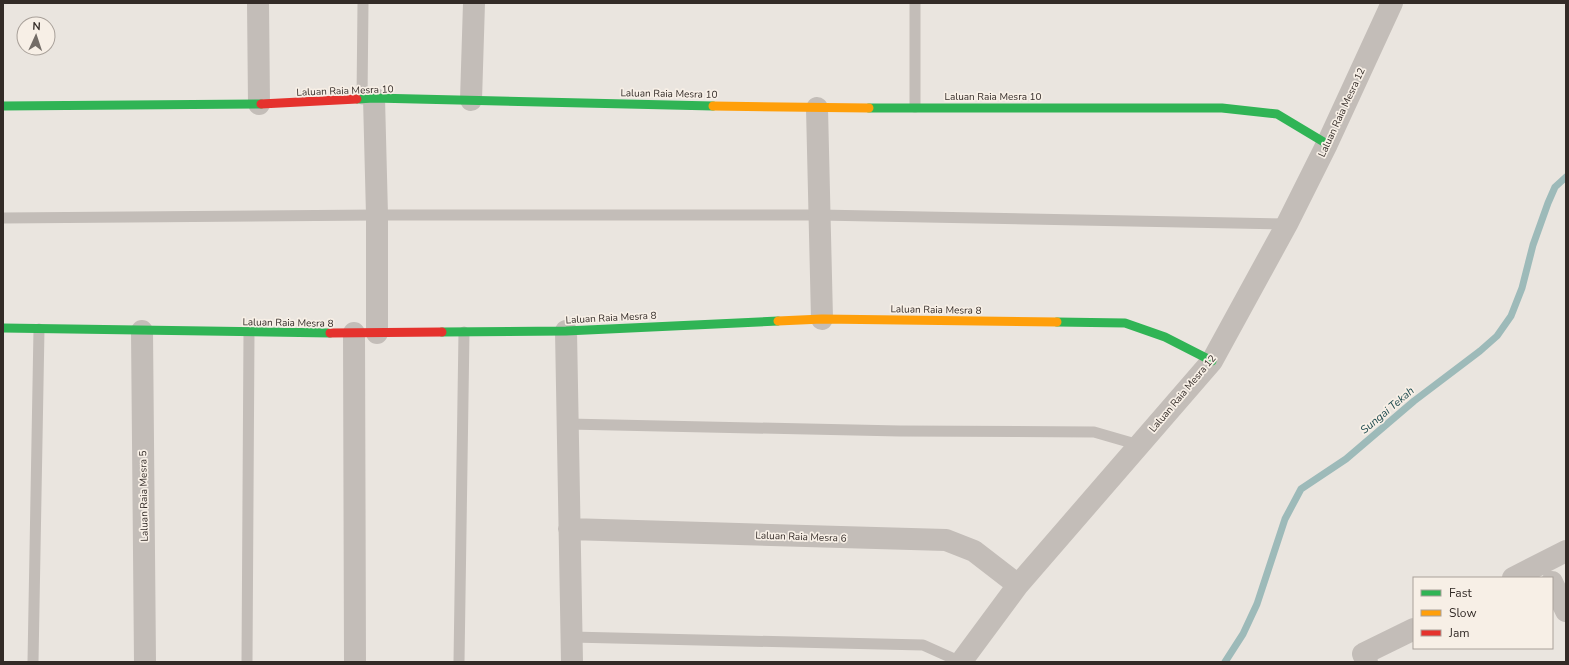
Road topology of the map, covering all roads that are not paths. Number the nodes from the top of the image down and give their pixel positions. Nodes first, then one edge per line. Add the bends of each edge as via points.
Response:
1 (258, 3) edge
2 (363, 3) edge
3 (474, 3) edge
4 (915, 3) edge
5 (1392, 3) edge
6 (368, 99) junction
7 (470, 100) junction
8 (259, 104) junction
9 (3, 106) edge
10 (915, 107) junction
11 (818, 108) junction
12 (1327, 144) junction
13 (377, 215) junction
14 (819, 215) junction
15 (3, 218) edge
16 (1287, 224) junction
17 (822, 319) junction
18 (3, 328) edge
19 (39, 329) junction
20 (142, 331) junction
21 (566, 331) junction
22 (249, 332) junction
23 (464, 332) junction
24 (354, 333) junction
25 (377, 333) junction
26 (1212, 360) junction
27 (568, 424) junction
28 (1139, 445) junction
29 (569, 529) junction
30 (1566, 551) edge
31 (1548, 574) edge
32 (1522, 577) edge
33 (1553, 584) edge
34 (1018, 585) junction
35 (1566, 611) edge
36 (1413, 629) edge
37 (571, 637) junction
38 (33, 662) edge
39 (145, 662) edge
40 (247, 662) edge
41 (355, 662) edge
42 (459, 662) edge
43 (572, 662) edge
44 (961, 662) edge
45 (1367, 662) edge

1 - 8 street
2 - 6 lane
3 - 7 street
4 - 10 lane
5 - 12 street, Laluan Raia Mesra 12
6 - 7 street, Laluan Raia Mesra 10
6 - 8 street, Laluan Raia Mesra 10
6 - 13 street
7 - 11 street, Laluan Raia Mesra 10
8 - 9 street, Laluan Raia Mesra 10
10 - 11 street, Laluan Raia Mesra 10
10 - 12 street, Laluan Raia Mesra 10 via 1222,108 1277,114
11 - 14 street
12 - 16 street, Laluan Raia Mesra 12
13 - 14 lane
13 - 15 lane
13 - 25 street
14 - 16 lane
14 - 17 street
16 - 26 street, Laluan Raia Mesra 12
17 - 21 street, Laluan Raia Mesra 8
17 - 26 street, Laluan Raia Mesra 8 via 1125,322 1165,337
18 - 19 street, Laluan Raia Mesra 8
19 - 20 street, Laluan Raia Mesra 8
19 - 38 lane
20 - 22 street, Laluan Raia Mesra 8
20 - 39 street, Laluan Raia Mesra 5
21 - 23 street, Laluan Raia Mesra 8
21 - 27 street
22 - 24 street, Laluan Raia Mesra 8
22 - 40 lane
23 - 25 street, Laluan Raia Mesra 8
23 - 42 lane
24 - 25 street, Laluan Raia Mesra 8
24 - 41 street
26 - 28 street, Laluan Raia Mesra 12
27 - 28 lane via 892,431 1094,432
27 - 29 street
28 - 34 street, Laluan Raia Mesra 12
29 - 34 street, Laluan Raia Mesra 6 via 946,540 974,550
29 - 37 street
30 - 31 street
31 - 32 street
33 - 35 street
34 - 44 street, Laluan Raia Mesra 12
36 - 45 street via 1363,654
37 - 43 street
37 - 44 lane via 923,645

